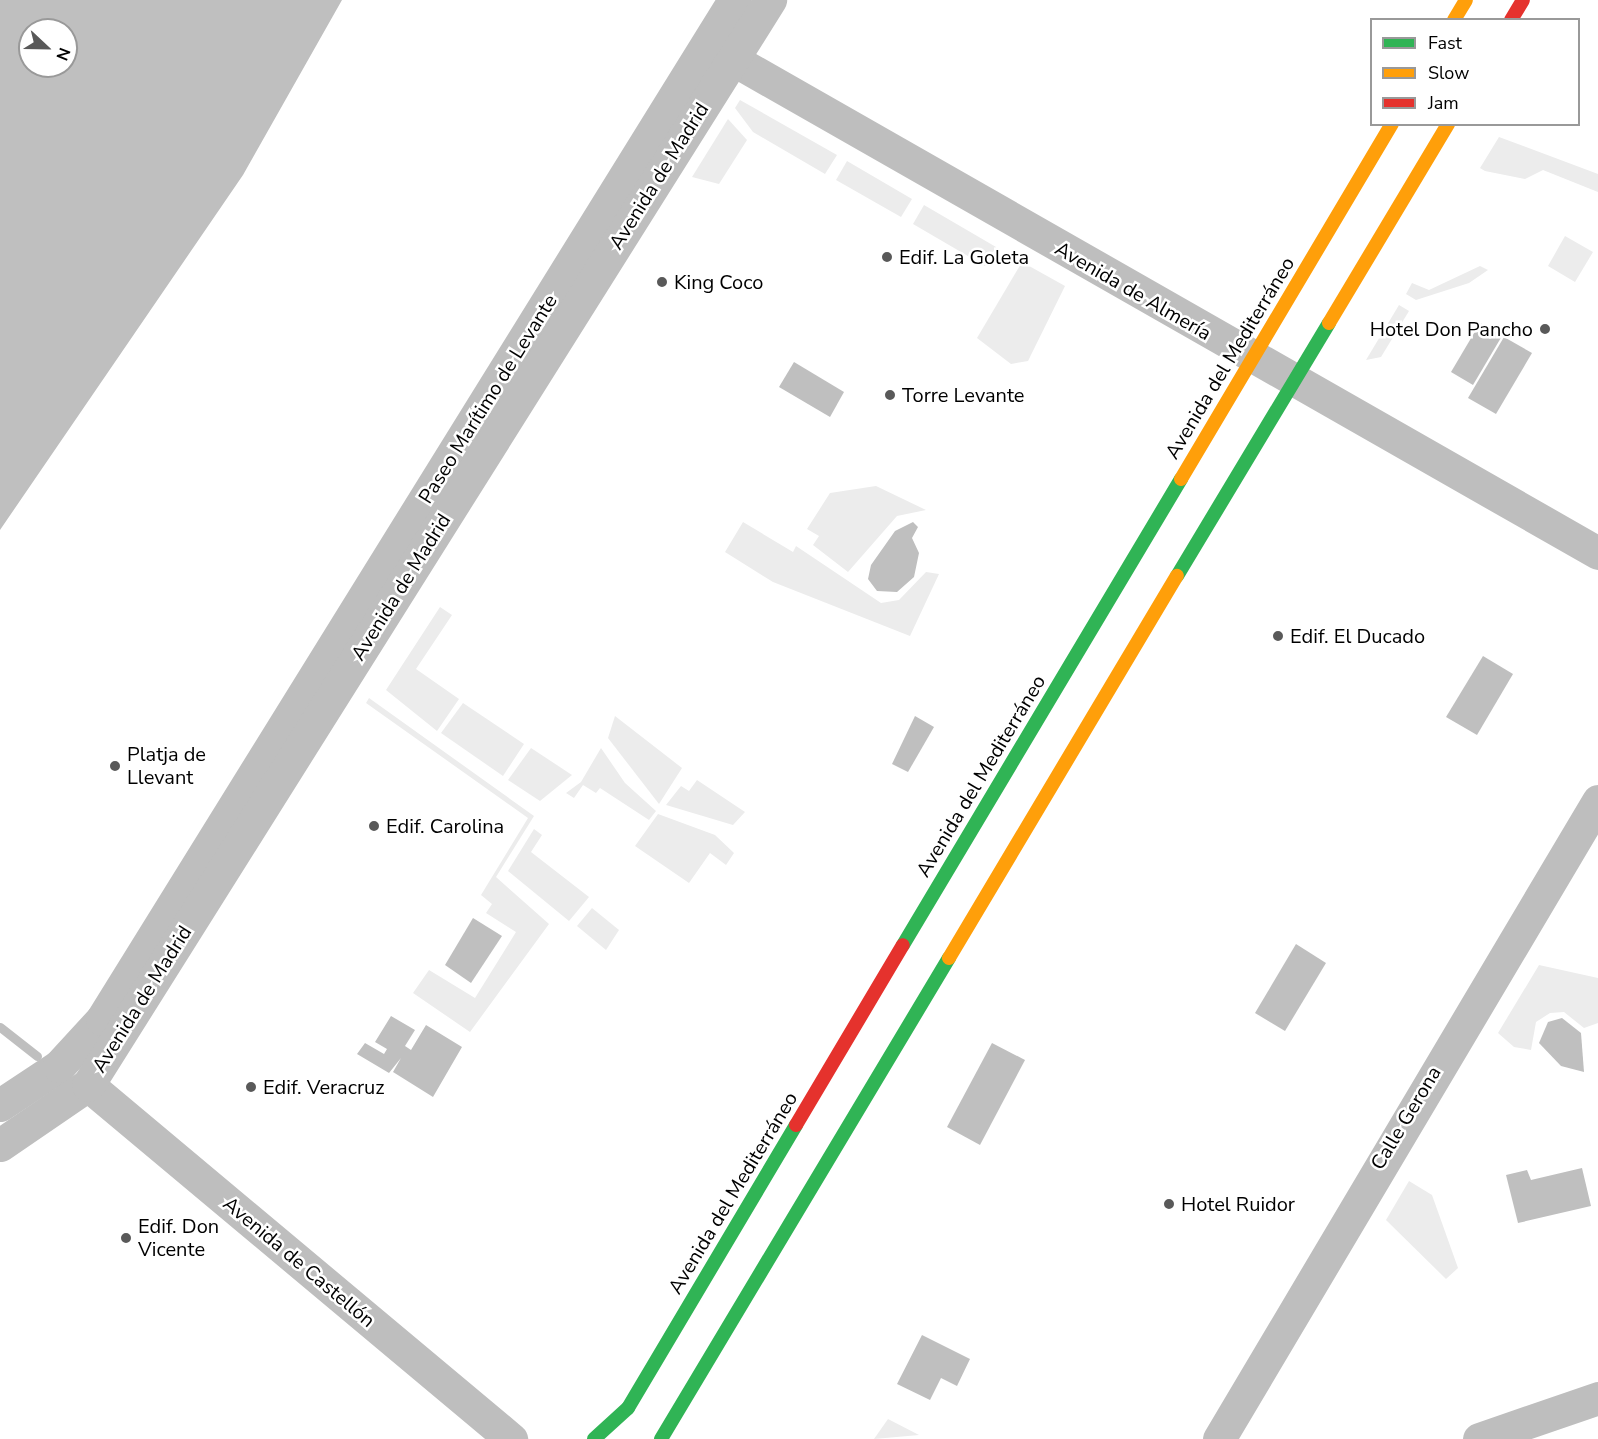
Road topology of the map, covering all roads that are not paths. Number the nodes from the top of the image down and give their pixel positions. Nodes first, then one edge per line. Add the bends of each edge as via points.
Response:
1 (734, 0) edge
2 (770, 0) edge
3 (1466, 0) edge
4 (1523, 0) edge
5 (1455, 18) edge
6 (1512, 18) edge
7 (732, 59) junction
8 (1391, 126) edge
9 (1447, 126) edge
10 (1254, 360) junction
11 (1296, 379) junction
12 (1598, 553) edge
13 (1598, 801) edge
14 (88, 1085) junction
15 (0, 1105) edge
16 (0, 1145) edge
17 (1598, 1398) edge
18 (511, 1439) edge
19 (594, 1439) edge
20 (661, 1439) edge
21 (1219, 1439) edge
22 (1479, 1439) edge

1 - 15 street, Paseo Marítimo de Levante via 102,1019 59,1066
2 - 7 street, Avenida de Madrid
3 - 5 street
4 - 6 street
7 - 10 street, Avenida de Almería
7 - 14 street, Avenida de Madrid
8 - 10 street, Avenida del Mediterráneo
9 - 11 street
10 - 11 street, Avenida de Almería
10 - 19 street, Avenida del Mediterráneo via 628,1408
11 - 12 street, Avenida de Almería
11 - 20 street
13 - 21 street, Calle Gerona
14 - 16 street, Avenida de Madrid
14 - 18 street, Avenida de Castellón
17 - 22 street

